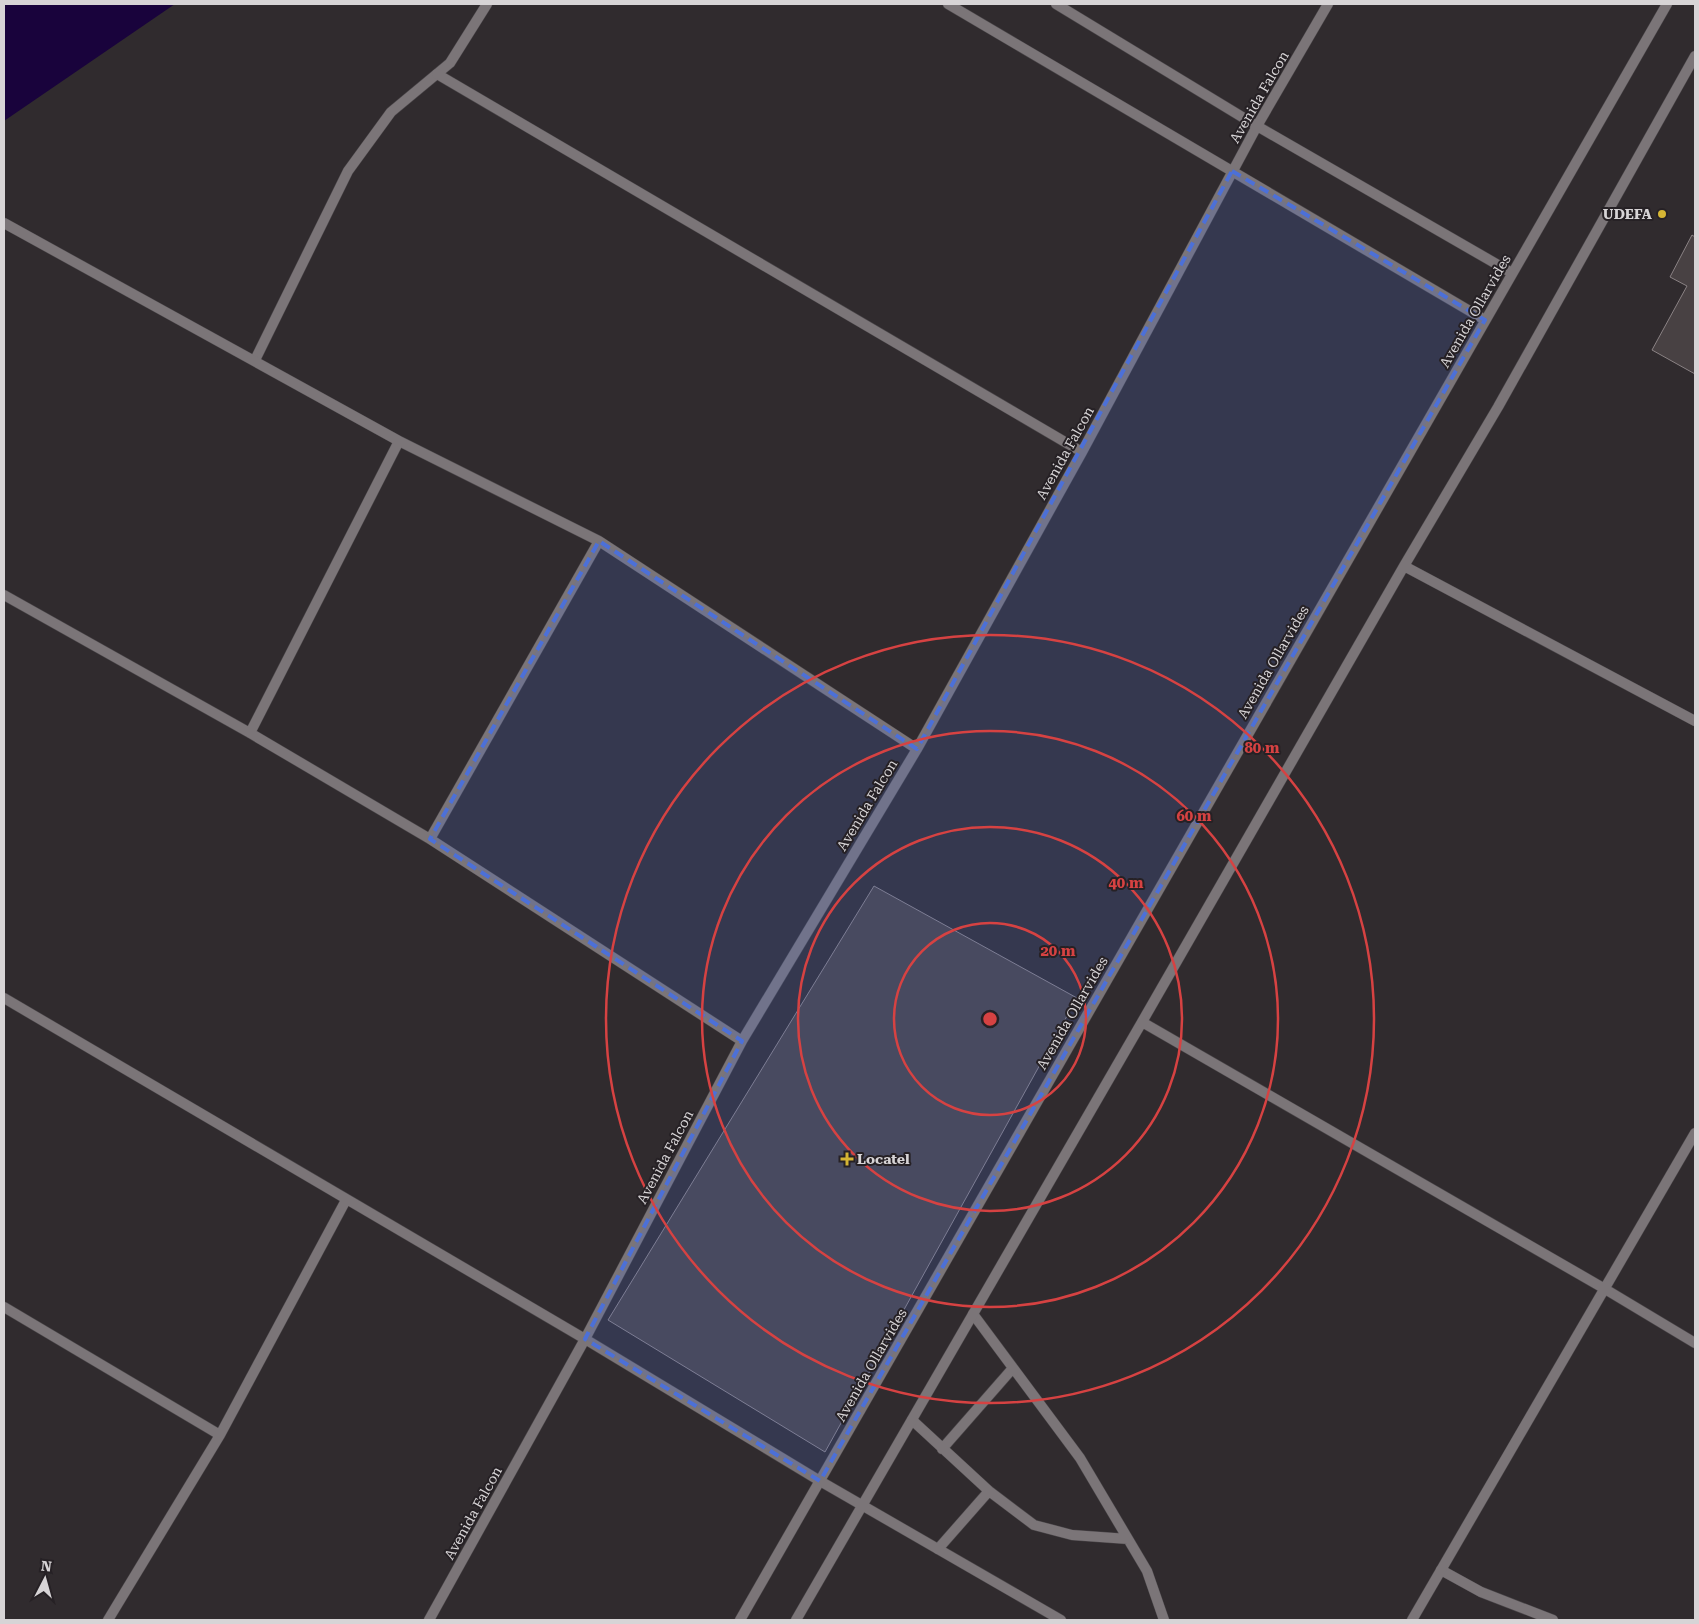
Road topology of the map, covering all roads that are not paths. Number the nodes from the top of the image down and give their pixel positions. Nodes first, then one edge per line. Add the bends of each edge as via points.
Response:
1 (487, 4) edge
2 (948, 4) edge
3 (1056, 4) edge
4 (1328, 4) edge
5 (1667, 4) edge
6 (1695, 56) edge
7 (437, 74) junction
8 (1257, 126) junction
9 (1232, 171) junction
10 (4, 223) edge
11 (1512, 273) junction
12 (1485, 320) junction
13 (255, 360) junction
14 (399, 441) junction
15 (1082, 452) junction
16 (598, 541) junction
17 (1404, 566) junction
18 (4, 595) edge
19 (1695, 721) edge
20 (250, 733) junction
21 (918, 748) junction
22 (430, 839) junction
23 (4, 998) edge
24 (1142, 1022) junction
25 (742, 1041) junction
26 (1695, 1134) edge
27 (346, 1200) junction
28 (1605, 1289) junction
29 (4, 1307) edge
30 (973, 1314) junction
31 (585, 1339) junction
32 (1695, 1343) edge
33 (1013, 1368) junction
34 (912, 1420) junction
35 (220, 1435) junction
36 (942, 1449) junction
37 (820, 1481) junction
38 (989, 1491) junction
39 (862, 1506) junction
40 (1128, 1539) junction
41 (938, 1549) junction
42 (1441, 1570) junction
43 (108, 1620) edge
44 (429, 1620) edge
45 (740, 1620) edge
46 (796, 1620) edge
47 (1061, 1620) edge
48 (1164, 1620) edge
49 (1412, 1620) edge
50 (1553, 1620) edge

1 - 7 street via 450,63
2 - 9 street
3 - 8 street
4 - 8 street, Avenida Falcon
5 - 11 street, Avenida Ollarvides
6 - 17 street via 1498,407
7 - 13 street via 391,112 348,171
7 - 15 street
8 - 9 street, Avenida Falcon
8 - 11 street
9 - 12 street
9 - 15 street, Avenida Falcon
10 - 13 street
11 - 12 street, Avenida Ollarvides
12 - 37 street, Avenida Ollarvides
13 - 14 street
14 - 16 street
14 - 20 street
15 - 21 street, Avenida Falcon
16 - 21 street
16 - 22 street
17 - 19 street
17 - 24 street
18 - 20 street
20 - 22 street
21 - 25 street, Avenida Falcon
22 - 25 street
23 - 27 street
24 - 28 street
24 - 30 street
25 - 31 street, Avenida Falcon
26 - 28 street
27 - 31 street
27 - 35 street
28 - 32 street
28 - 42 street
29 - 35 street
30 - 33 street
30 - 34 street
31 - 37 street
31 - 44 street, Avenida Falcon
33 - 36 street
33 - 40 street via 1080,1458
34 - 36 street
34 - 39 street
35 - 43 street
36 - 38 street
37 - 39 street
37 - 45 street, Avenida Ollarvides
38 - 40 street via 1034,1525 1072,1535
38 - 41 street
39 - 41 street
39 - 46 street
40 - 48 street via 1147,1571
41 - 47 street
42 - 49 street
42 - 50 street via 1481,1592

